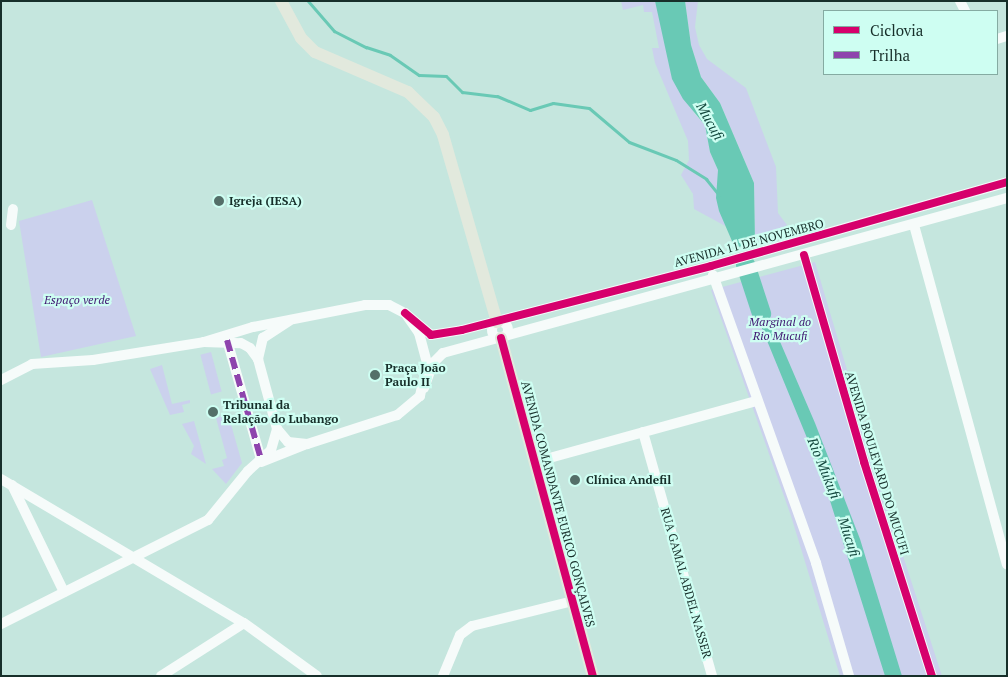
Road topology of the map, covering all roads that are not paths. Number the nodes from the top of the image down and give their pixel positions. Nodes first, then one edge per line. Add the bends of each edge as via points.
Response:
1 (281, 1) edge
2 (1007, 182) edge
3 (1007, 198) edge
4 (13, 209) dead end
5 (11, 225) dead end
6 (914, 225) junction
7 (804, 255) junction
8 (711, 266) junction
9 (714, 280) junction
10 (404, 314) junction
11 (289, 321) junction
12 (497, 322) junction
13 (501, 338) junction
14 (227, 340) junction
15 (204, 342) junction
16 (258, 359) junction
17 (1, 380) edge
18 (424, 388) junction
19 (757, 401) junction
20 (277, 430) junction
21 (643, 432) junction
22 (307, 444) junction
23 (258, 462) junction
24 (535, 462) junction
25 (1, 479) edge
26 (12, 485) junction
27 (137, 558) junction
28 (1007, 564) edge
29 (64, 592) junction
30 (572, 601) junction
31 (244, 623) junction
32 (1, 624) edge
33 (449, 659) junction
34 (161, 676) edge
35 (317, 676) edge
36 (443, 676) edge
37 (452, 676) edge
38 (593, 676) edge
39 (712, 676) edge
40 (850, 676) edge
41 (932, 676) edge

1 - 12 main road via 301,38 314,52 408,92 434,117 443,135
2 - 8 street, AVENIDA 11 DE NOVEMBRO
3 - 6 street, AVENIDA 11 DE NOVEMBRO
4 - 5 street
6 - 7 street, AVENIDA 11 DE NOVEMBRO
6 - 28 street
7 - 9 street, AVENIDA 11 DE NOVEMBRO
7 - 41 street, AVENIDA BOULEVARD DO MUCUFI via 845,399
8 - 9 street, AVENIDA 11 DE NOVEMBRO
8 - 12 street, AVENIDA 11 DE NOVEMBRO
9 - 13 street, AVENIDA 11 DE NOVEMBRO
9 - 19 street
10 - 11 street via 379,304
10 - 12 street, AVENIDA 11 DE NOVEMBRO via 431,335
10 - 18 street via 419,333 424,349 427,363
11 - 15 street via 225,334
11 - 16 street via 263,338
12 - 13 street via 492,332
13 - 18 street, AVENIDA 11 DE NOVEMBRO via 438,356
13 - 24 main road, AVENIDA COMANDANTE EURICO GONÇALVES
14 - 15 street
14 - 16 street via 250,348
14 - 23 street
15 - 17 street via 93,360 32,364
16 - 20 street
18 - 22 street via 415,403 397,415
19 - 21 street
19 - 40 street via 816,563
20 - 22 street via 288,442
20 - 23 street via 271,450
21 - 24 street
21 - 39 street, RUA GAMAL ABDEL NASSER
22 - 23 street
23 - 27 street via 208,520
24 - 30 main road, AVENIDA COMANDANTE EURICO GONÇALVES
25 - 26 street
26 - 27 street
26 - 29 street
27 - 29 street
27 - 31 street
29 - 32 street
30 - 33 street via 472,626 460,635
30 - 38 main road, AVENIDA COMANDANTE EURICO GONÇALVES
31 - 34 street
31 - 35 street
33 - 36 street
33 - 37 street

